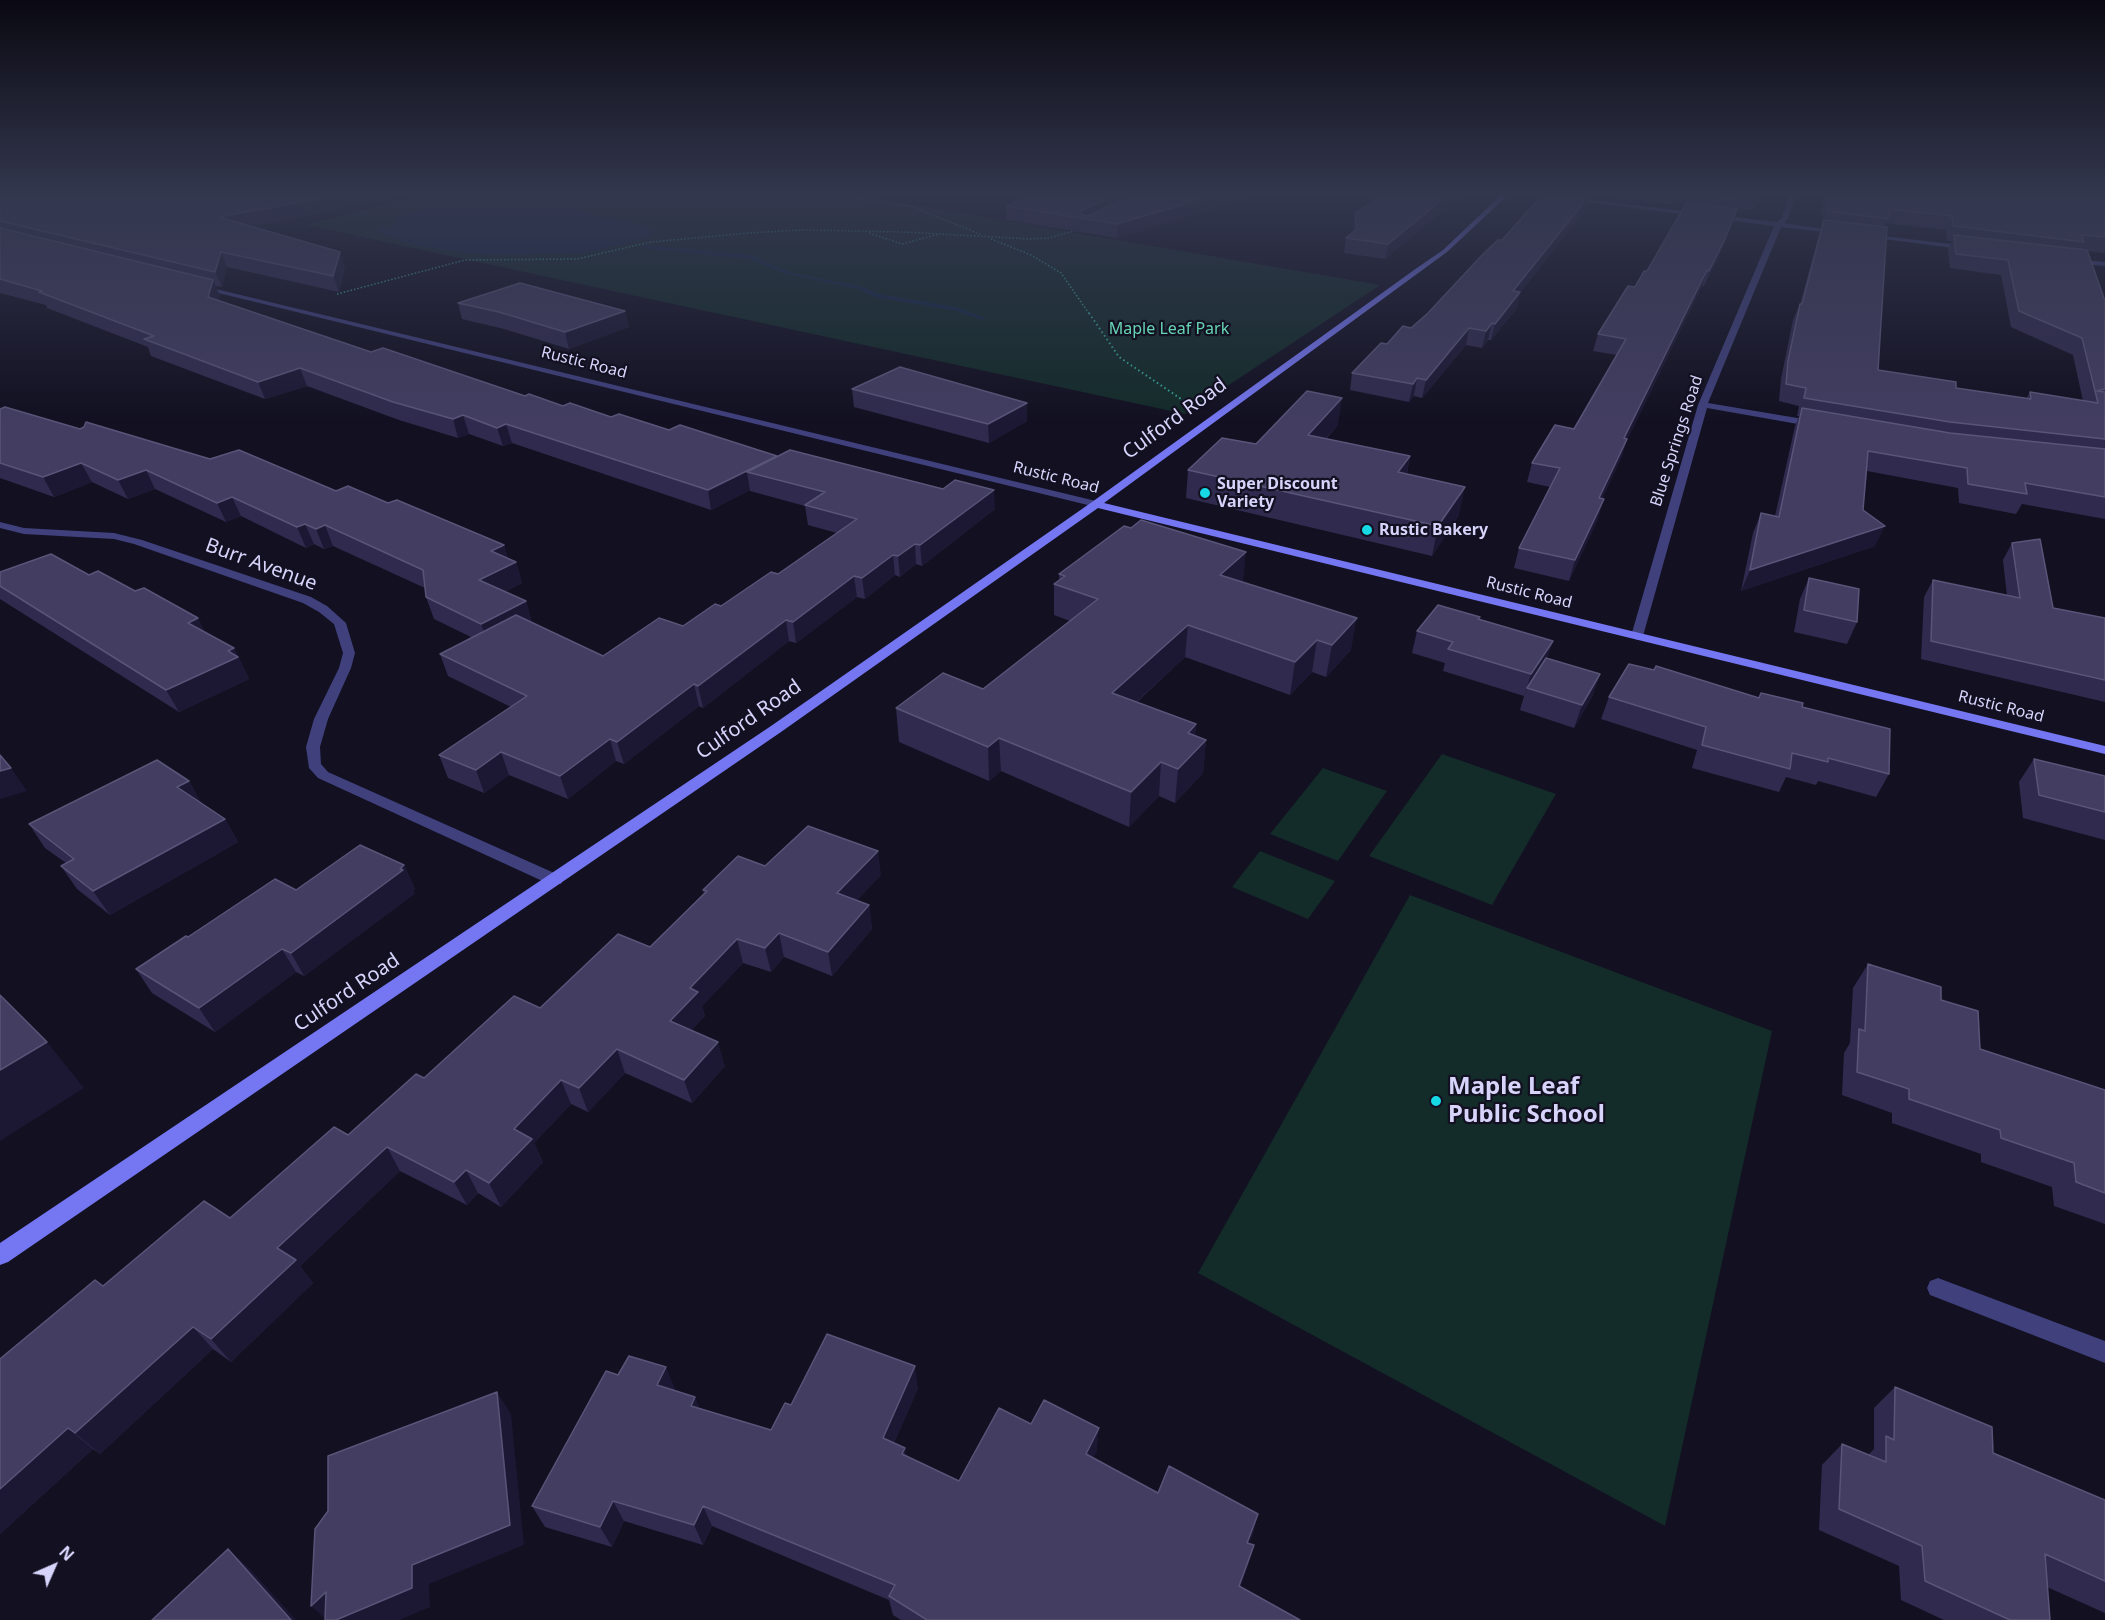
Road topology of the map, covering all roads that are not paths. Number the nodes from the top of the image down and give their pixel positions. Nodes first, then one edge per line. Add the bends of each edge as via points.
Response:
1 (1418, 272) edge
2 (1759, 272) edge
3 (184, 283) edge
4 (1703, 405) junction
5 (1826, 426) edge
6 (1096, 504) junction
7 (0, 525) edge
8 (1636, 636) junction
9 (2105, 750) edge
10 (555, 880) junction
11 (0, 1255) edge
12 (1938, 1287) dead end
13 (2105, 1352) edge

1 - 6 street, Culford Road
2 - 4 street, Blue Springs Road
3 - 6 street, Rustic Road
4 - 5 street
4 - 8 street, Blue Springs Road
6 - 8 street, Rustic Road
6 - 10 street, Culford Road
7 - 10 street, Burr Avenue via 24,531 114,536 138,542 307,600 323,609 340,623 349,653 321,719 313,747 314,765 323,775
8 - 9 street, Rustic Road
10 - 11 street, Culford Road
12 - 13 street

